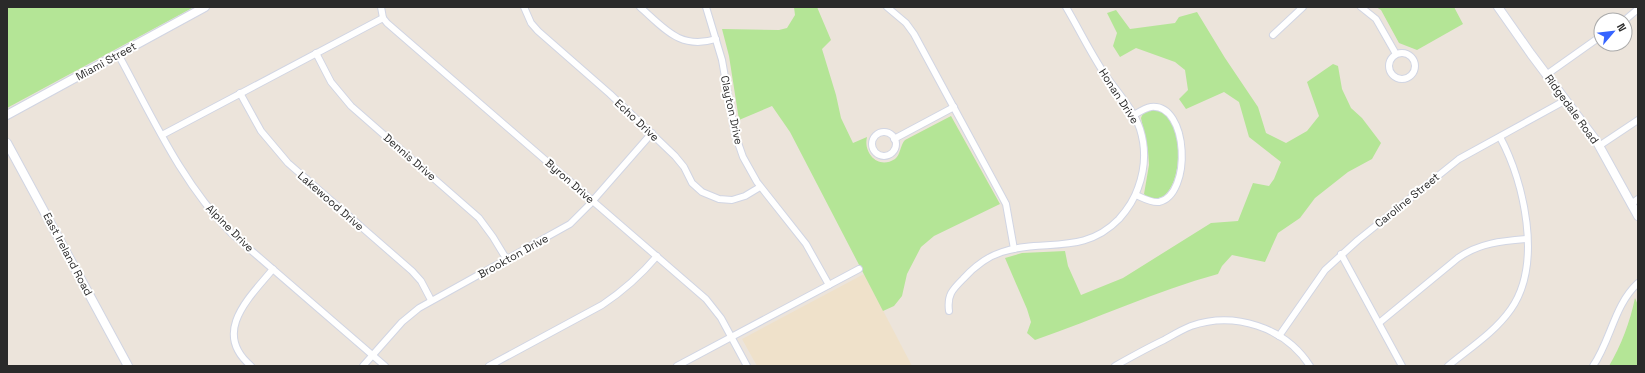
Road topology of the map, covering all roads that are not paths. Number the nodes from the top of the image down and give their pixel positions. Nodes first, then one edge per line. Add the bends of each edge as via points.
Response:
1 (205, 7) edge
2 (381, 7) edge
3 (524, 7) edge
4 (640, 7) edge
5 (706, 7) edge
6 (887, 7) edge
7 (1066, 7) edge
8 (1303, 7) edge
9 (1361, 7) edge
10 (1498, 7) edge
11 (383, 18) junction
12 (1273, 35) dead end
13 (716, 39) junction
14 (1593, 42) edge
15 (316, 53) junction
16 (118, 54) junction
17 (1396, 54) junction
18 (1546, 75) junction
19 (240, 93) junction
20 (1566, 100) junction
21 (954, 107) junction
22 (1134, 115) junction
23 (7, 116) edge
24 (1638, 120) edge
25 (652, 133) junction
26 (162, 135) junction
27 (1500, 136) junction
28 (894, 139) dead end
29 (7, 143) edge
30 (1599, 146) junction
31 (760, 187) junction
32 (1136, 195) junction
33 (593, 200) junction
34 (1634, 201) edge
35 (1638, 216) edge
36 (1527, 239) junction
37 (1014, 249) junction
38 (1341, 254) junction
39 (657, 256) junction
40 (507, 260) junction
41 (273, 269) junction
42 (859, 269) dead end
43 (1638, 283) edge
44 (829, 285) junction
45 (431, 300) junction
46 (949, 311) dead end
47 (1379, 323) junction
48 (1279, 336) junction
49 (732, 337) junction
50 (373, 355) junction
51 (128, 366) edge
52 (251, 366) edge
53 (362, 366) edge
54 (385, 366) edge
55 (489, 366) edge
56 (677, 366) edge
57 (747, 366) edge
58 (1115, 366) edge
59 (1310, 366) edge
60 (1402, 366) edge
61 (1448, 366) edge
62 (1593, 366) edge

1 - 16 street, Miami Street
2 - 11 street
3 - 25 street, Echo Drive via 531,23 538,31
4 - 13 street via 682,40 694,42
5 - 13 street, Clayton Drive
6 - 21 street via 906,23 914,34
7 - 22 street, Honan Drive via 1104,73
8 - 12 street
9 - 17 street via 1376,19
10 - 18 street, Ridgedale Road
11 - 15 street
11 - 33 street, Byron Drive
13 - 31 street, Clayton Drive via 735,134
14 - 18 street
15 - 19 street
15 - 40 street, Dennis Drive via 331,82 351,106 479,218
16 - 23 street, Miami Street
16 - 26 street, Alpine Drive
17 - 17 street via 1390,60 1391,73 1397,78 1410,76 1416,65 1412,56 1404,52
18 - 20 street, Ridgedale Road
19 - 26 street
19 - 45 street, Lakewood Drive via 261,131 288,163 412,271 421,281
20 - 27 street, Caroline Street
20 - 30 street, Ridgedale Road
21 - 28 street
21 - 37 street via 1006,204
22 - 32 street, Honan Drive via 1141,132 1144,152 1142,175
22 - 32 street via 1152,107 1165,110 1175,123 1181,150 1178,178 1168,197 1159,202 1151,202
24 - 30 street
25 - 31 street, Echo Drive via 680,162 692,183 708,196 725,200 737,199
25 - 33 street, Brookton Drive
26 - 41 street, Alpine Drive via 183,174 213,213 231,233
27 - 36 street via 1518,180
27 - 38 street, Caroline Street via 1444,171
29 - 51 street, East Ireland Road
30 - 34 street, Ridgedale Road
31 - 44 street, Clayton Drive via 806,244
32 - 37 street, Honan Drive via 1112,226 1088,239 1071,244
33 - 39 street, Byron Drive
33 - 40 street, Brookton Drive via 564,228
34 - 35 street, Ridgedale Road
36 - 47 street via 1498,241 1470,250
36 - 61 street via 1527,271 1512,308 1498,324
37 - 46 street, Honan Drive via 1000,253 974,267 950,294
38 - 47 street
38 - 48 street, Caroline Street via 1325,270
39 - 49 street, Byron Drive via 706,299
39 - 55 street via 631,284 602,305
40 - 45 street, Brookton Drive
41 - 50 street, Alpine Drive
41 - 52 street via 244,304 234,326 237,348
42 - 44 street
43 - 62 street via 1623,302
44 - 49 street
45 - 50 street, Brookton Drive via 402,322
47 - 60 street
48 - 58 street via 1245,323 1206,322 1184,329
48 - 59 street via 1292,345
49 - 56 street
49 - 57 street, Byron Drive
50 - 53 street, Brookton Drive
50 - 54 street, Alpine Drive

